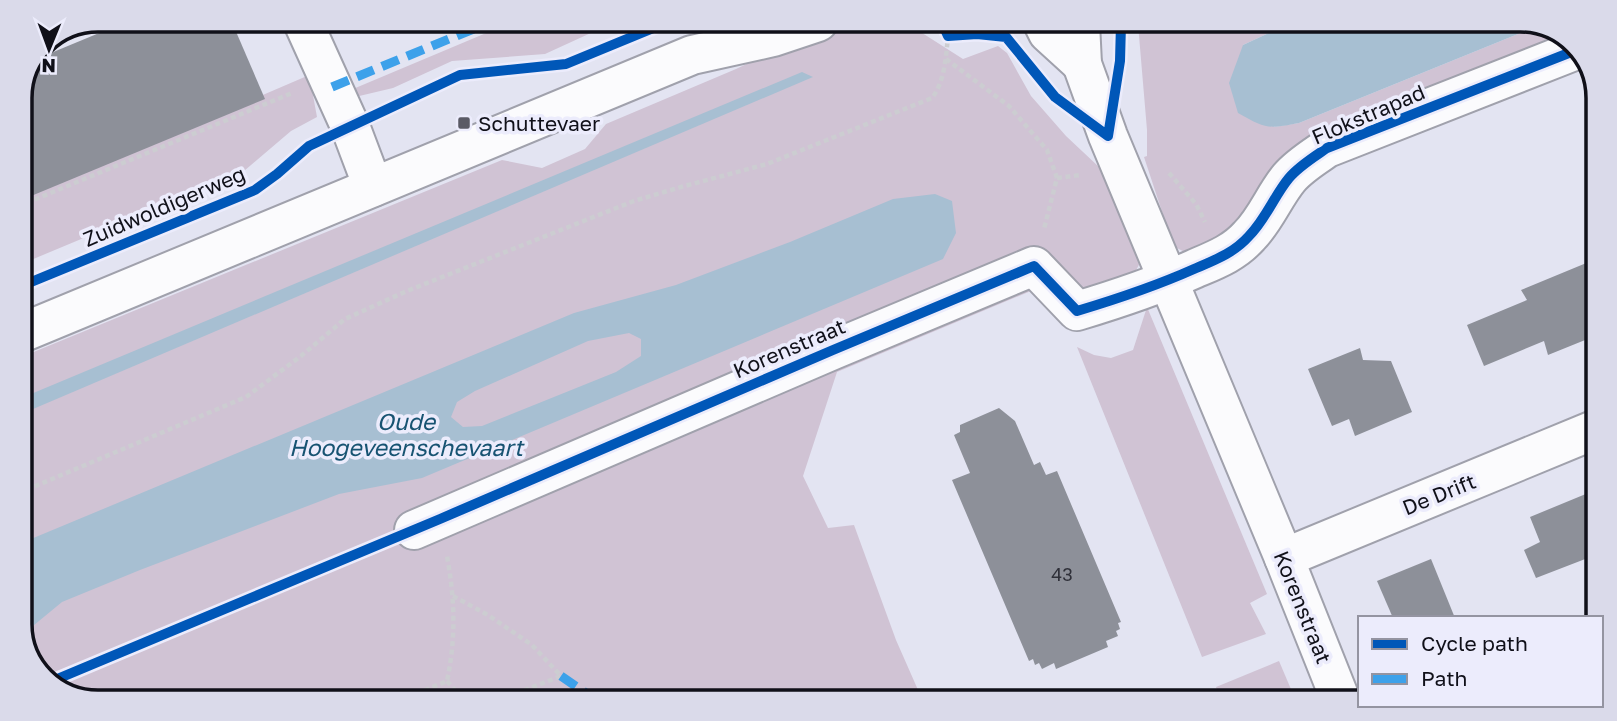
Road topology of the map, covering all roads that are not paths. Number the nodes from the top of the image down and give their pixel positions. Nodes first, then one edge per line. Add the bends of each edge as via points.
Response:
1 (307, 32) edge
2 (728, 32) edge
3 (788, 32) edge
4 (1048, 32) edge
5 (1080, 32) edge
6 (1568, 53) edge
7 (692, 55) junction
8 (1082, 64) junction
9 (373, 187) junction
10 (1169, 280) junction
11 (32, 329) edge
12 (1586, 433) edge
13 (427, 525) road end
14 (1284, 558) junction
15 (1337, 690) edge

1 - 9 street
2 - 7 street
3 - 7 street
4 - 8 street, Korenstraat
5 - 8 street, Korenstraat
6 - 10 street, Flokstrapad via 1327,148 1290,177 1250,236 1232,252
7 - 9 street
8 - 10 street, Korenstraat
9 - 11 street
10 - 13 street, Korenstraat via 1077,311 1034,266
10 - 14 street, Korenstraat
12 - 14 street, De Drift
14 - 15 street, Korenstraat

